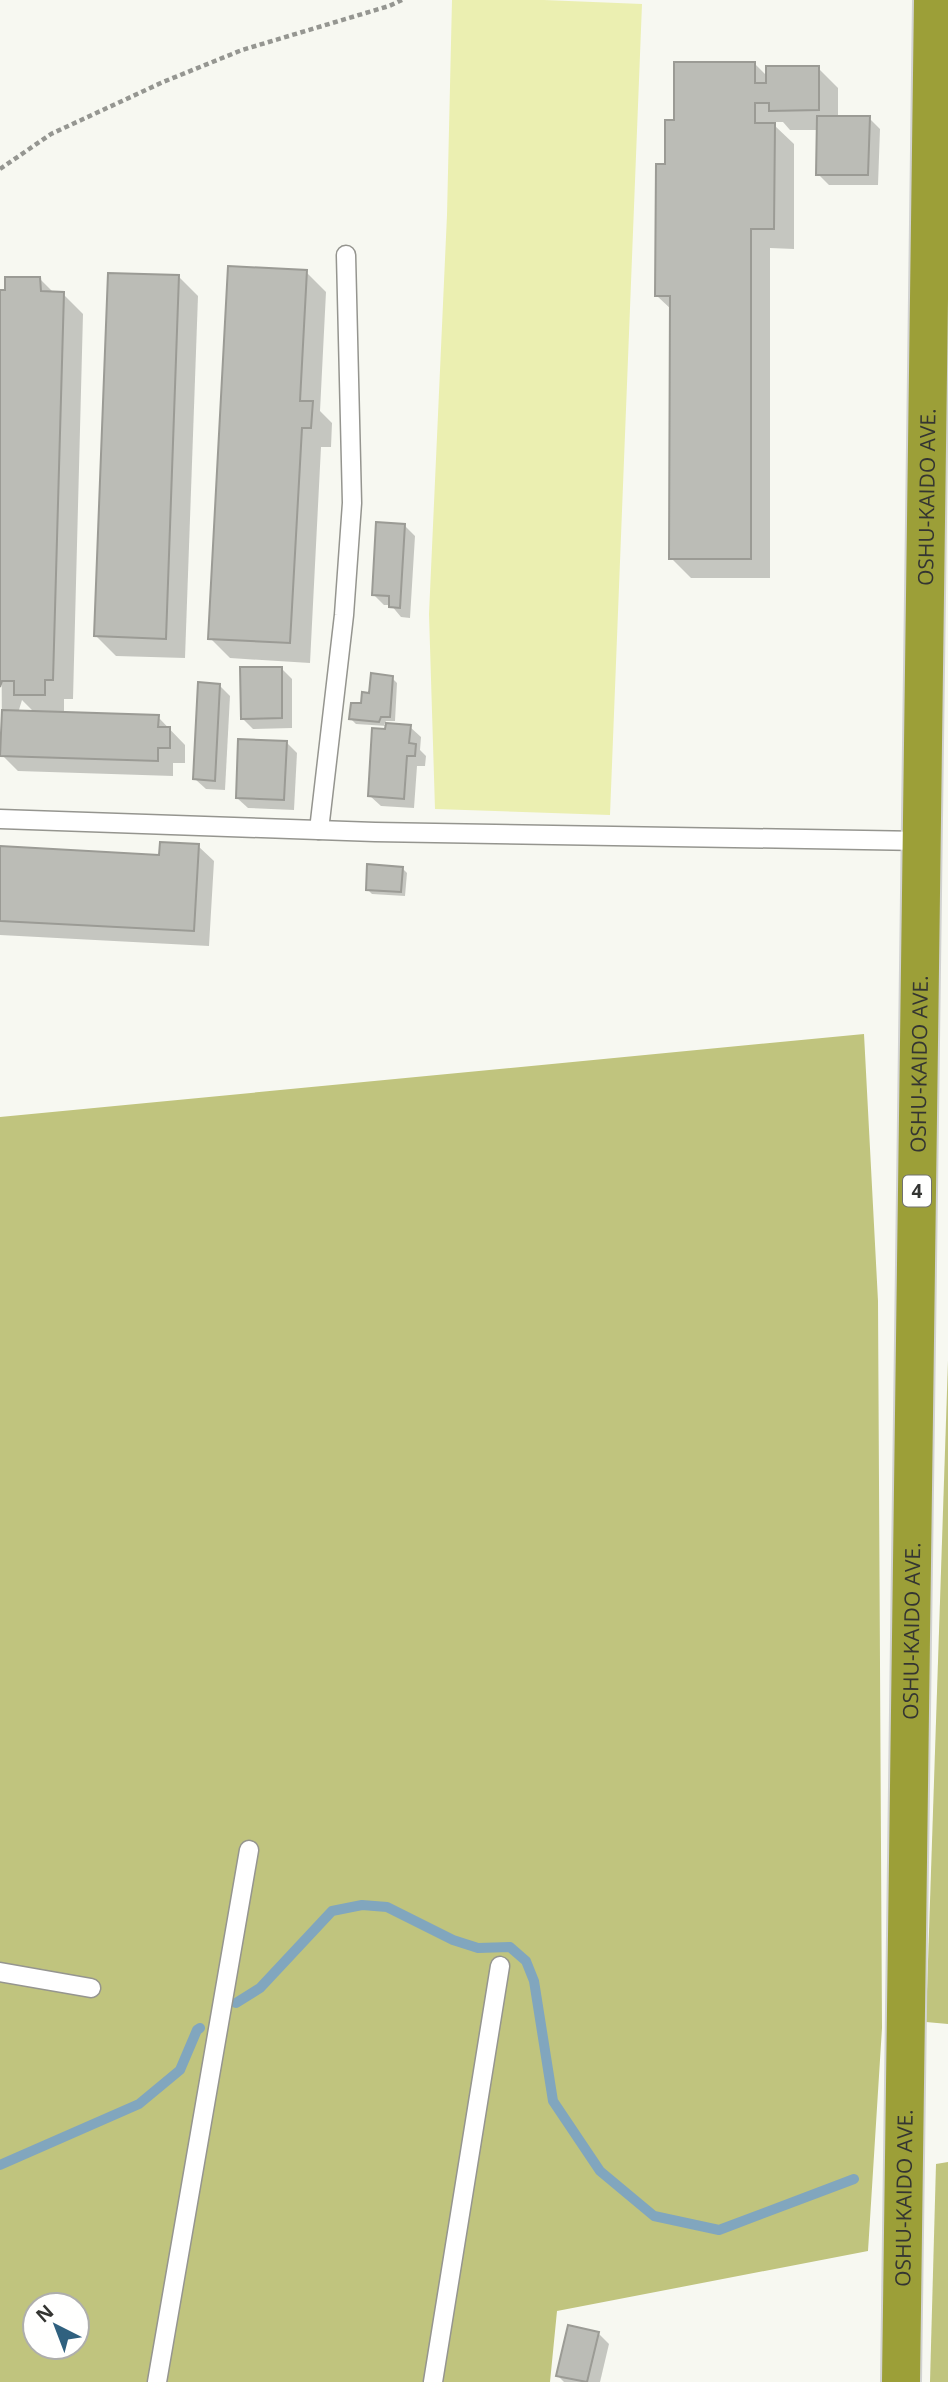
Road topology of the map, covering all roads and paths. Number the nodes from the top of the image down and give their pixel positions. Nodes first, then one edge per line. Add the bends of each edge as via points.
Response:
1 (402, 0) edge
2 (933, 0) edge
3 (0, 169) edge
4 (346, 255) dead end
5 (0, 819) edge
6 (319, 830) junction
7 (922, 841) junction
8 (249, 1850) dead end
9 (500, 1966) dead end
10 (0, 1972) edge
11 (91, 1988) dead end
12 (157, 2382) edge
13 (433, 2382) edge
14 (901, 2382) edge

1 - 3 path via 242,50 163,82 51,134
2 - 7 highway, OSHU-KAIDO AVE. / 4
4 - 6 lane via 352,503
5 - 6 lane
6 - 7 lane
7 - 14 highway, OSHU-KAIDO AVE. / 4
8 - 12 lane
9 - 13 lane
10 - 11 lane

